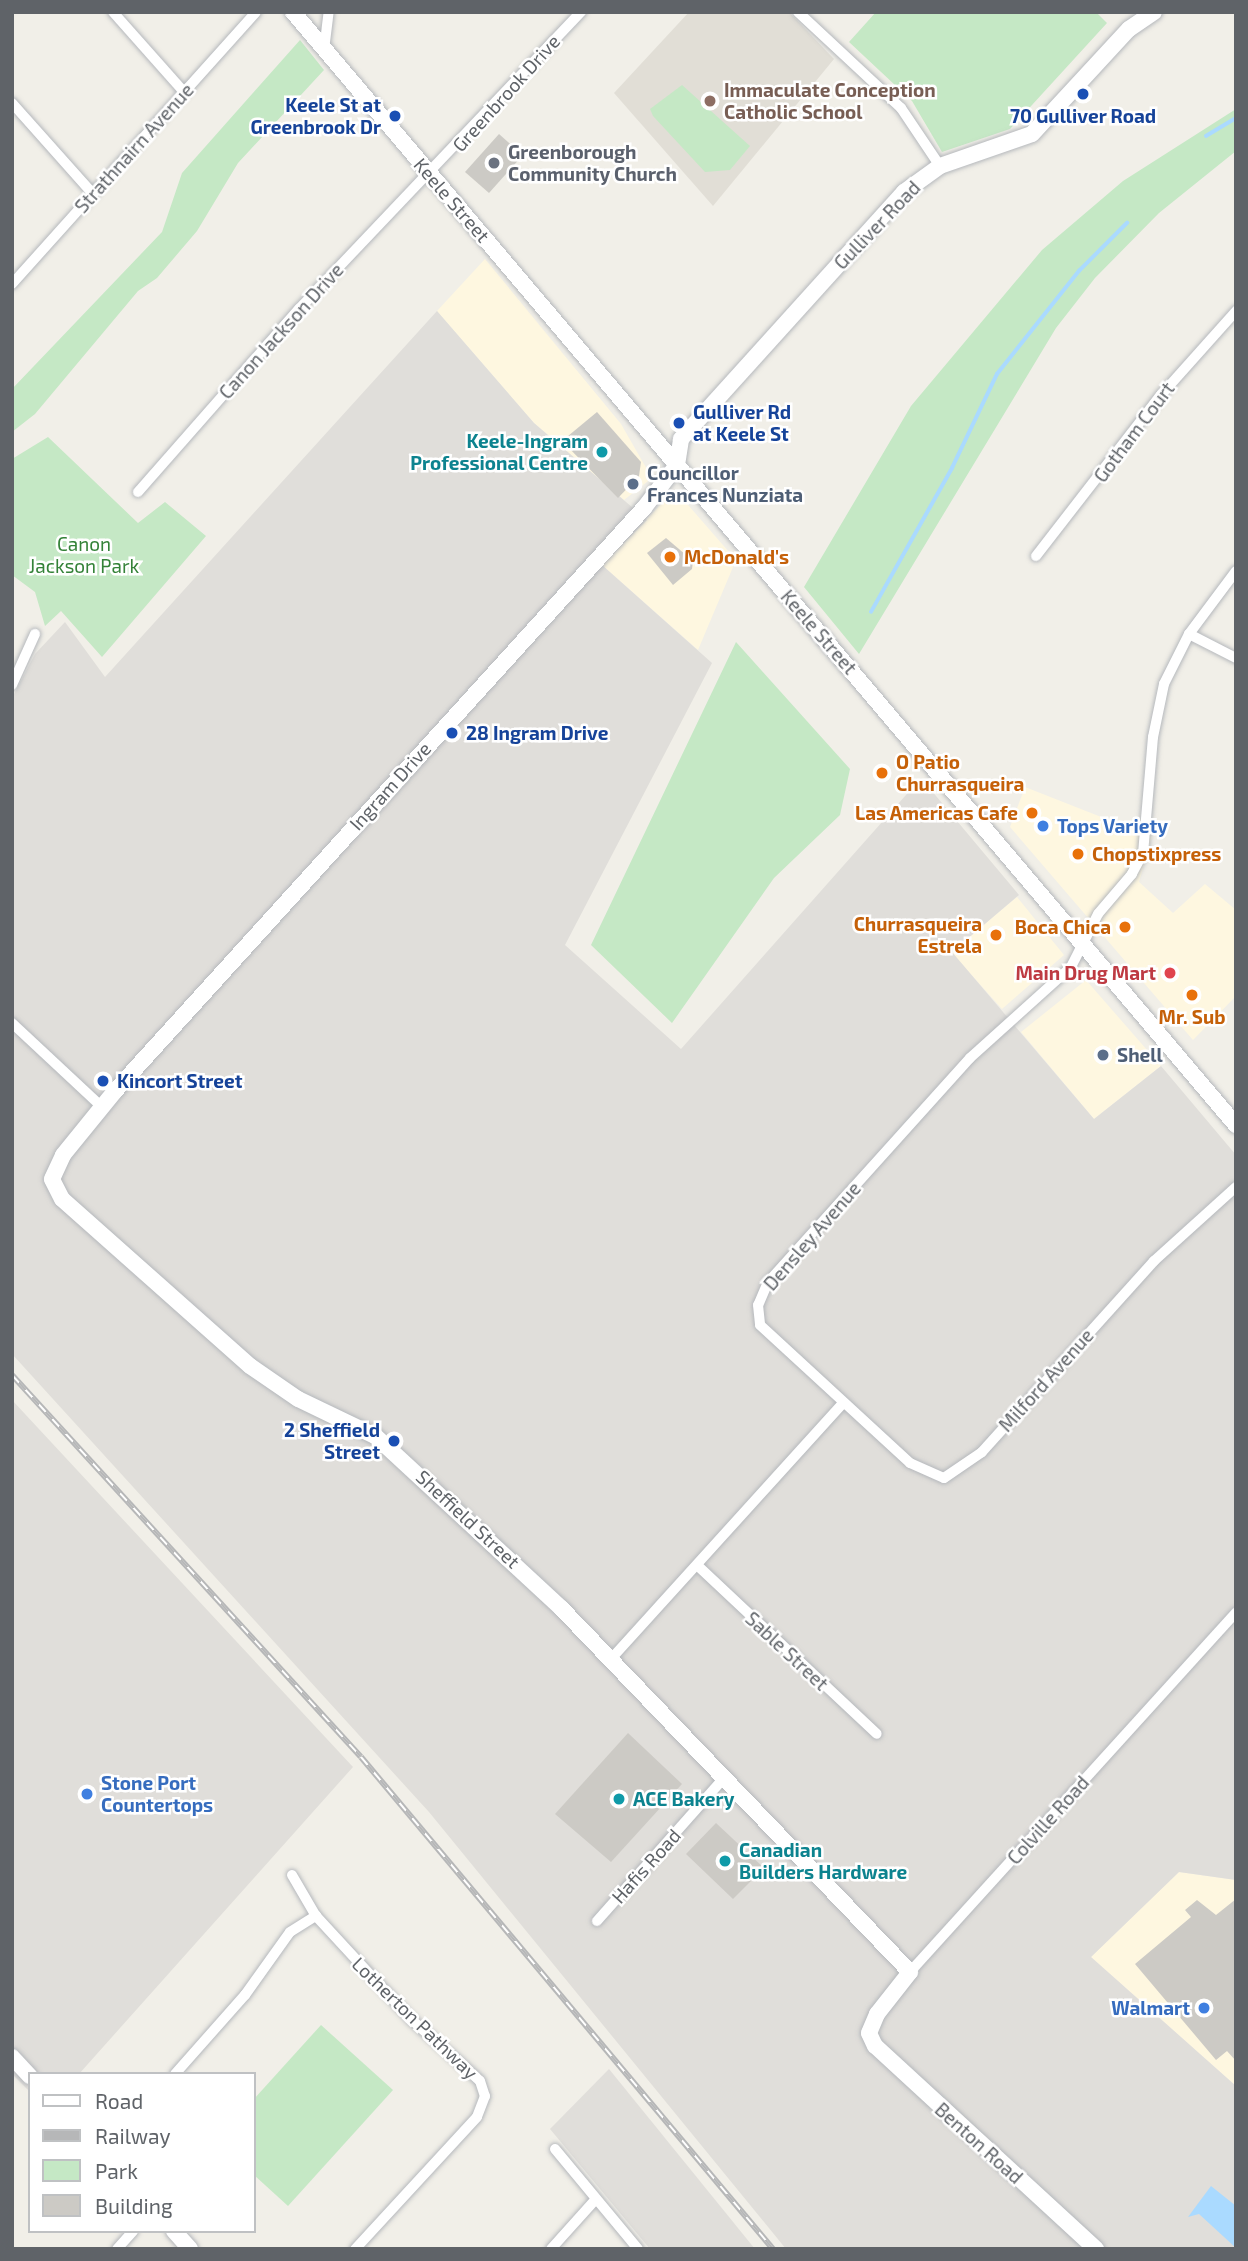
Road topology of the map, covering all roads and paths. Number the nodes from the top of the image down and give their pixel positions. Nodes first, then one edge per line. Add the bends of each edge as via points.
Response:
1 (113, 12) edge
2 (257, 12) edge
3 (293, 12) edge
4 (329, 12) edge
5 (582, 12) edge
6 (798, 12) edge
7 (1154, 12) edge
8 (324, 50) junction
9 (184, 92) junction
10 (12, 103) edge
11 (940, 166) junction
12 (431, 175) junction
13 (93, 194) junction
14 (12, 284) edge
15 (1236, 311) edge
16 (677, 465) junction
17 (138, 492) dead end
18 (1036, 556) dead end
19 (1236, 571) edge
20 (35, 634) dead end
21 (1189, 634) junction
22 (1236, 658) edge
23 (12, 685) edge
24 (1081, 944) junction
25 (12, 1023) edge
26 (102, 1107) junction
27 (1235, 1123) edge
28 (1236, 1187) edge
29 (842, 1404) junction
30 (698, 1566) junction
31 (1236, 1613) edge
32 (611, 1659) junction
33 (877, 1734) dead end
34 (723, 1779) junction
35 (292, 1875) dead end
36 (316, 1916) junction
37 (597, 1921) dead end
38 (910, 1972) junction
39 (869, 2033) joint
40 (177, 2072) edge
41 (555, 2149) dead end
42 (596, 2199) junction
43 (131, 2233) edge
44 (176, 2233) edge
45 (117, 2249) edge
46 (190, 2249) edge
47 (355, 2249) edge
48 (551, 2249) edge
49 (638, 2249) edge
50 (1096, 2249) edge

1 - 9 street
2 - 9 street, Strathnairn Avenue
3 - 8 street, Keele Street
4 - 8 street
5 - 12 street, Greenbrook Drive
6 - 11 street via 901,108
7 - 11 street, Gulliver Road via 1129,29 1032,134
8 - 12 street, Keele Street
9 - 13 street, Strathnairn Avenue
10 - 13 street
11 - 16 street, Gulliver Road via 903,194 681,439
12 - 16 street, Keele Street
12 - 17 street, Canon Jackson Drive via 299,309
13 - 14 street, Strathnairn Avenue
15 - 18 street, Gotham Court via 1161,395
16 - 24 street, Keele Street
16 - 26 street, Ingram Drive
19 - 21 street, Densley Avenue
20 - 23 street
21 - 22 street
21 - 24 street, Densley Avenue via 1171,664 1157,709 1143,853
24 - 27 street, Keele Street
24 - 29 street, Densley Avenue via 1071,967 970,1058 760,1296 760,1325
25 - 26 street
26 - 32 street, Sheffield Street via 54,1167 54,1187 62,1199 276,1387 349,1421 395,1452 505,1551
28 - 29 street, Milford Avenue via 1154,1261 965,1468 944,1478 924,1474
29 - 30 street
30 - 32 street
30 - 33 street, Sable Street
31 - 38 street, Colville Road
32 - 34 street, Sheffield Street
34 - 37 street, Hafis Road
34 - 38 street, Sheffield Street
35 - 36 street, Lotherton Pathway
36 - 40 street via 290,1932 245,1995
36 - 47 street, Lotherton Pathway via 412,2020 480,2081 485,2096 477,2117
38 - 39 street, Colville Road
39 - 50 street, Benton Road via 894,2066
41 - 42 street
42 - 48 street
42 - 49 street
43 - 45 street
44 - 46 street

